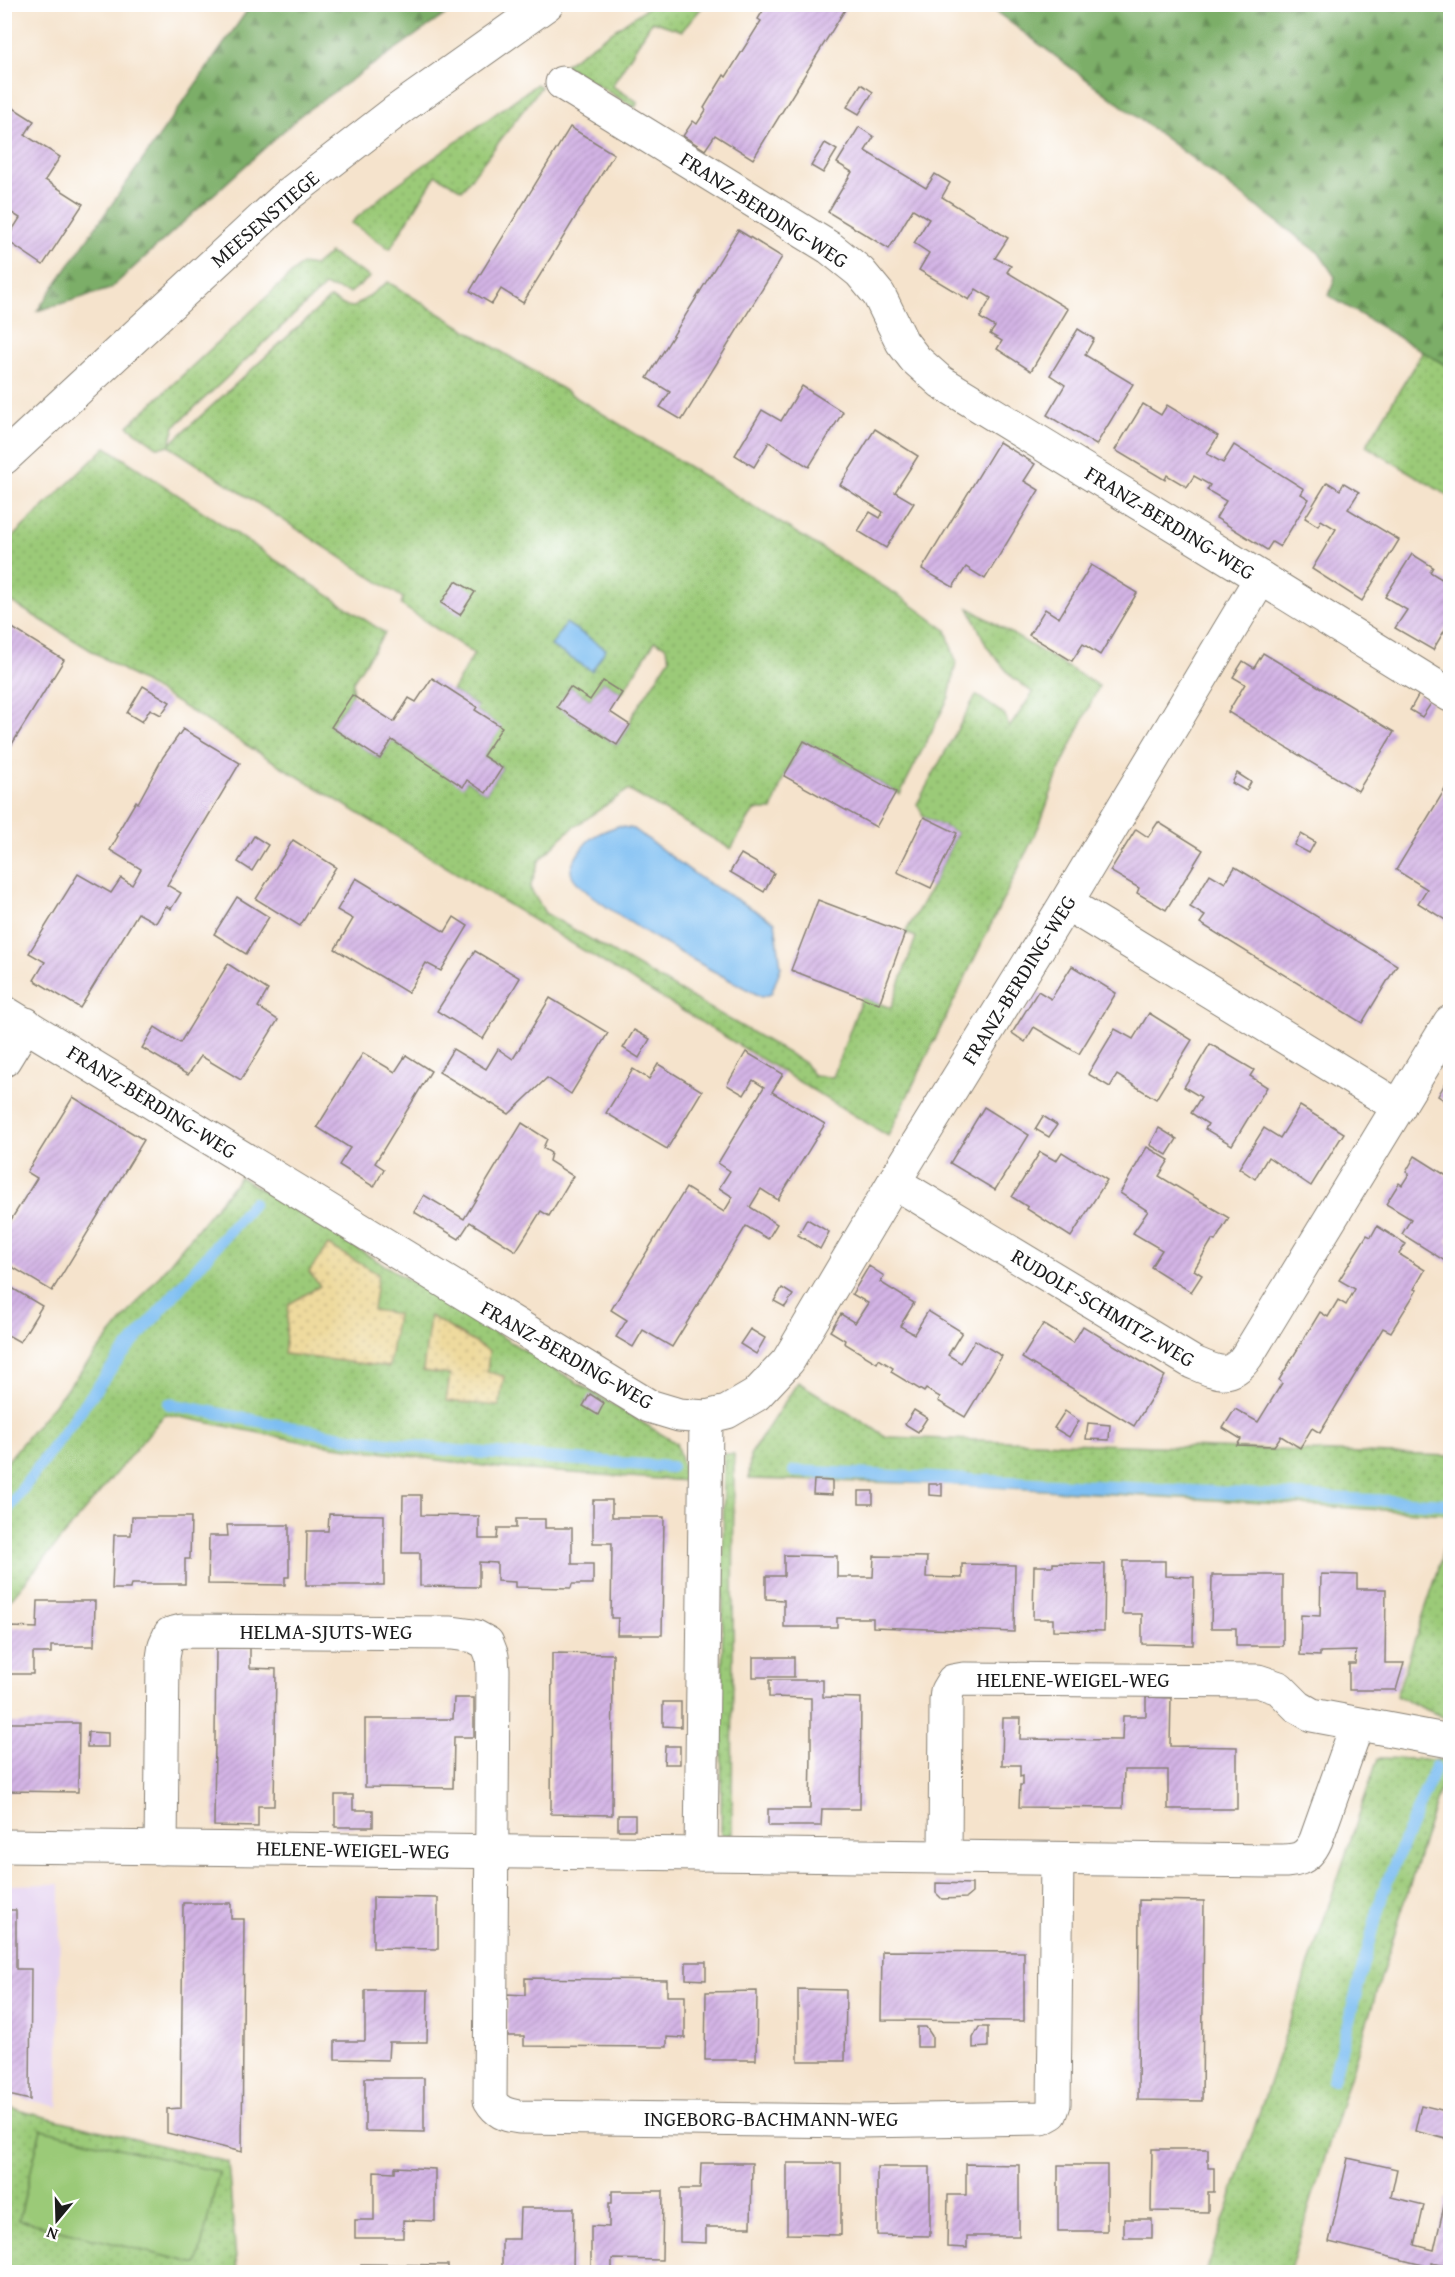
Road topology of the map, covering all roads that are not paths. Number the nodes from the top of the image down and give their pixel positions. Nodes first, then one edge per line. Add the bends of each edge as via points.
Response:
1 (547, 4) edge
2 (562, 83) dead end
3 (4, 458) edge
4 (1261, 578) junction
5 (1450, 695) edge
6 (1066, 903) junction
7 (15, 1018) edge
8 (1450, 1023) edge
9 (4, 1060) edge
10 (1399, 1107) junction
11 (894, 1182) junction
12 (706, 1417) junction
13 (1357, 1725) junction
14 (1450, 1742) edge
15 (4, 1846) edge
16 (161, 1848) junction
17 (492, 1851) junction
18 (701, 1854) junction
19 (945, 1856) junction
20 (1057, 1859) junction

1 - 3 street, MEESENSTIEGE via 395,112 289,194
2 - 4 street, FRANZ-BERDING-WEG via 830,248 860,272 879,295 902,342 941,382
4 - 5 street
4 - 6 street, FRANZ-BERDING-WEG
6 - 10 street
6 - 11 street, FRANZ-BERDING-WEG
7 - 9 street, FRANZ-BERDING-WEG
7 - 12 street, FRANZ-BERDING-WEG via 650,1406 679,1415
8 - 10 street, RUDOLF-SCHMITZ-WEG
10 - 11 street, RUDOLF-SCHMITZ-WEG via 1247,1356 1239,1368 1227,1373 1192,1362
11 - 12 street, FRANZ-BERDING-WEG via 788,1361 756,1395 727,1412
12 - 18 street
13 - 14 street, HELENE-WEIGEL-WEG
13 - 19 street, HELENE-WEIGEL-WEG via 1312,1715 1279,1688 1258,1681 953,1681 946,1700
13 - 20 street, HELENE-WEIGEL-WEG via 1316,1840 1301,1859
15 - 16 street, HELENE-WEIGEL-WEG
16 - 17 street, HELENE-WEIGEL-WEG
16 - 17 street, HELMA-SJUTS-WEG via 163,1658 170,1634 440,1633 474,1636 487,1642 492,1656
17 - 18 street, HELENE-WEIGEL-WEG
17 - 20 street, INGEBORG-BACHMANN-WEG via 490,2100 505,2115 529,2118 1042,2118 1051,2113 1054,2104
18 - 19 street, HELENE-WEIGEL-WEG
19 - 20 street, HELENE-WEIGEL-WEG

